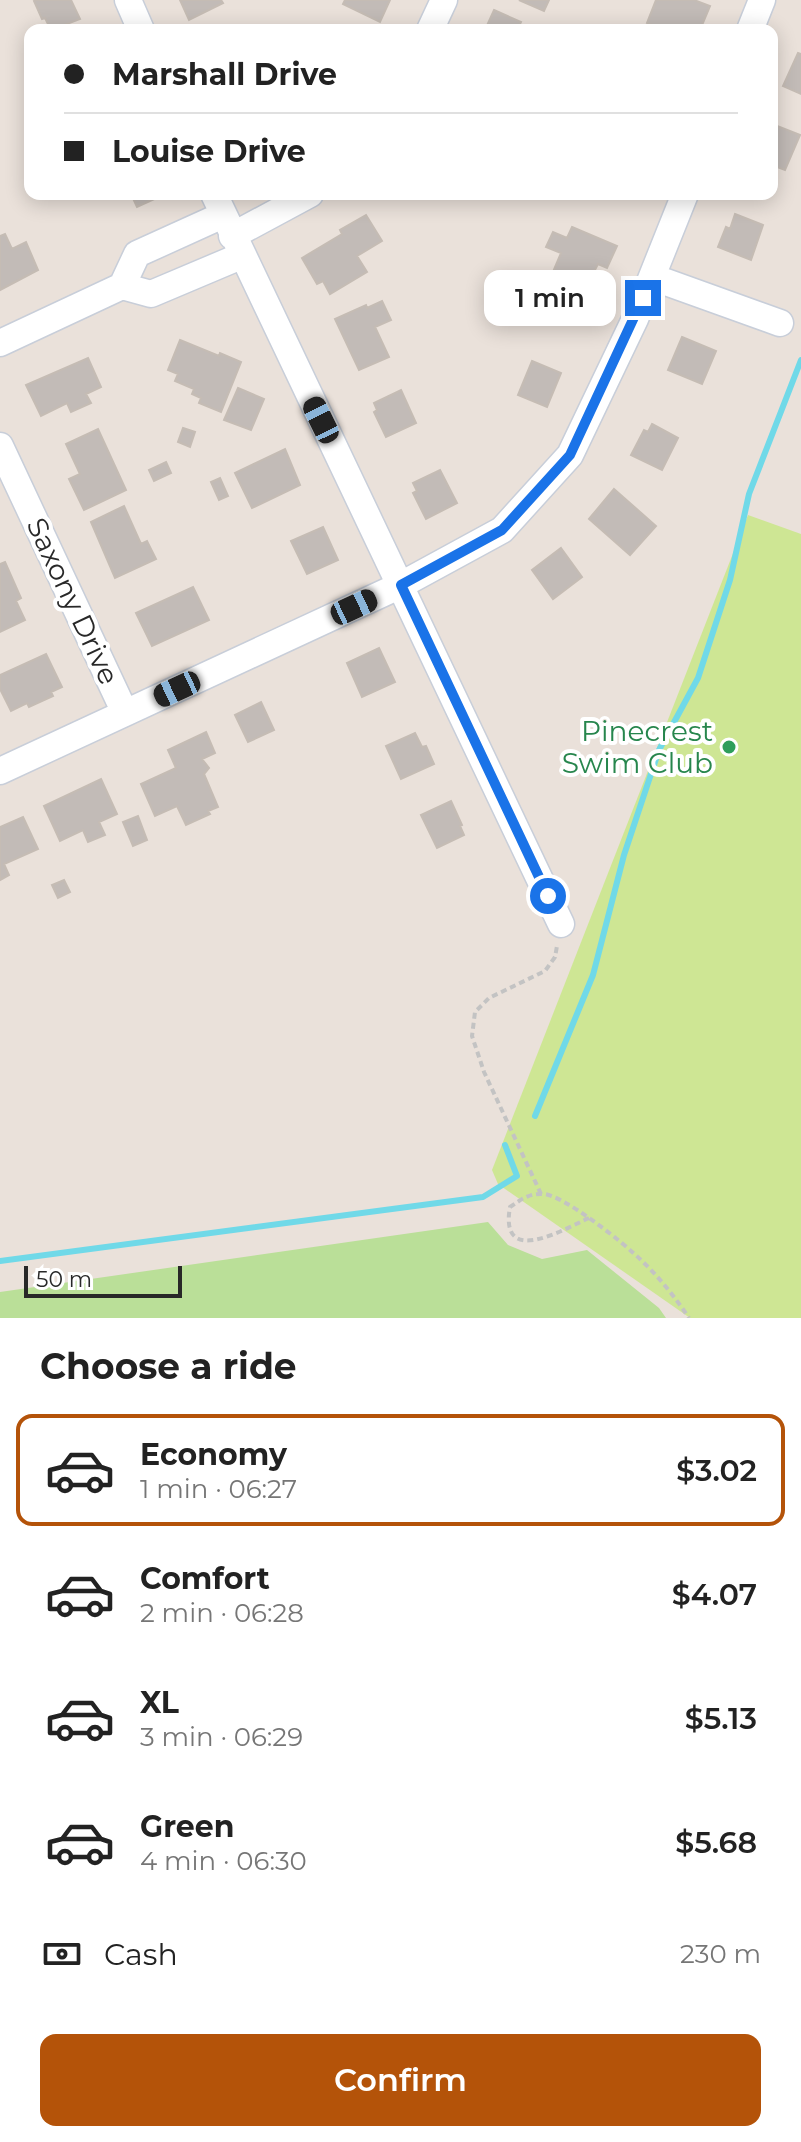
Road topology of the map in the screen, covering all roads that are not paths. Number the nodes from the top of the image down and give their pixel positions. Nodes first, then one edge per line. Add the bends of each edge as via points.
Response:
1 (128, 0) edge
2 (444, 0) edge
3 (762, 0) edge
4 (138, 24) edge
5 (433, 24) edge
6 (752, 24) edge
7 (294, 200) edge
8 (683, 200) edge
9 (228, 225) edge
10 (652, 277) junction
11 (122, 286) junction
12 (780, 323) dead end
13 (0, 343) edge
14 (0, 446) edge
15 (401, 585) junction
16 (125, 713) junction
17 (0, 771) edge
18 (561, 924) road end

1 - 4 street
2 - 5 street
3 - 6 street
7 - 9 street
8 - 10 street
9 - 11 street via 137,254
9 - 11 street via 151,294
9 - 15 street
10 - 12 street
10 - 15 street via 570,455 502,530
11 - 13 street
14 - 16 street, Saxony Drive
15 - 16 street
15 - 18 street
16 - 17 street

